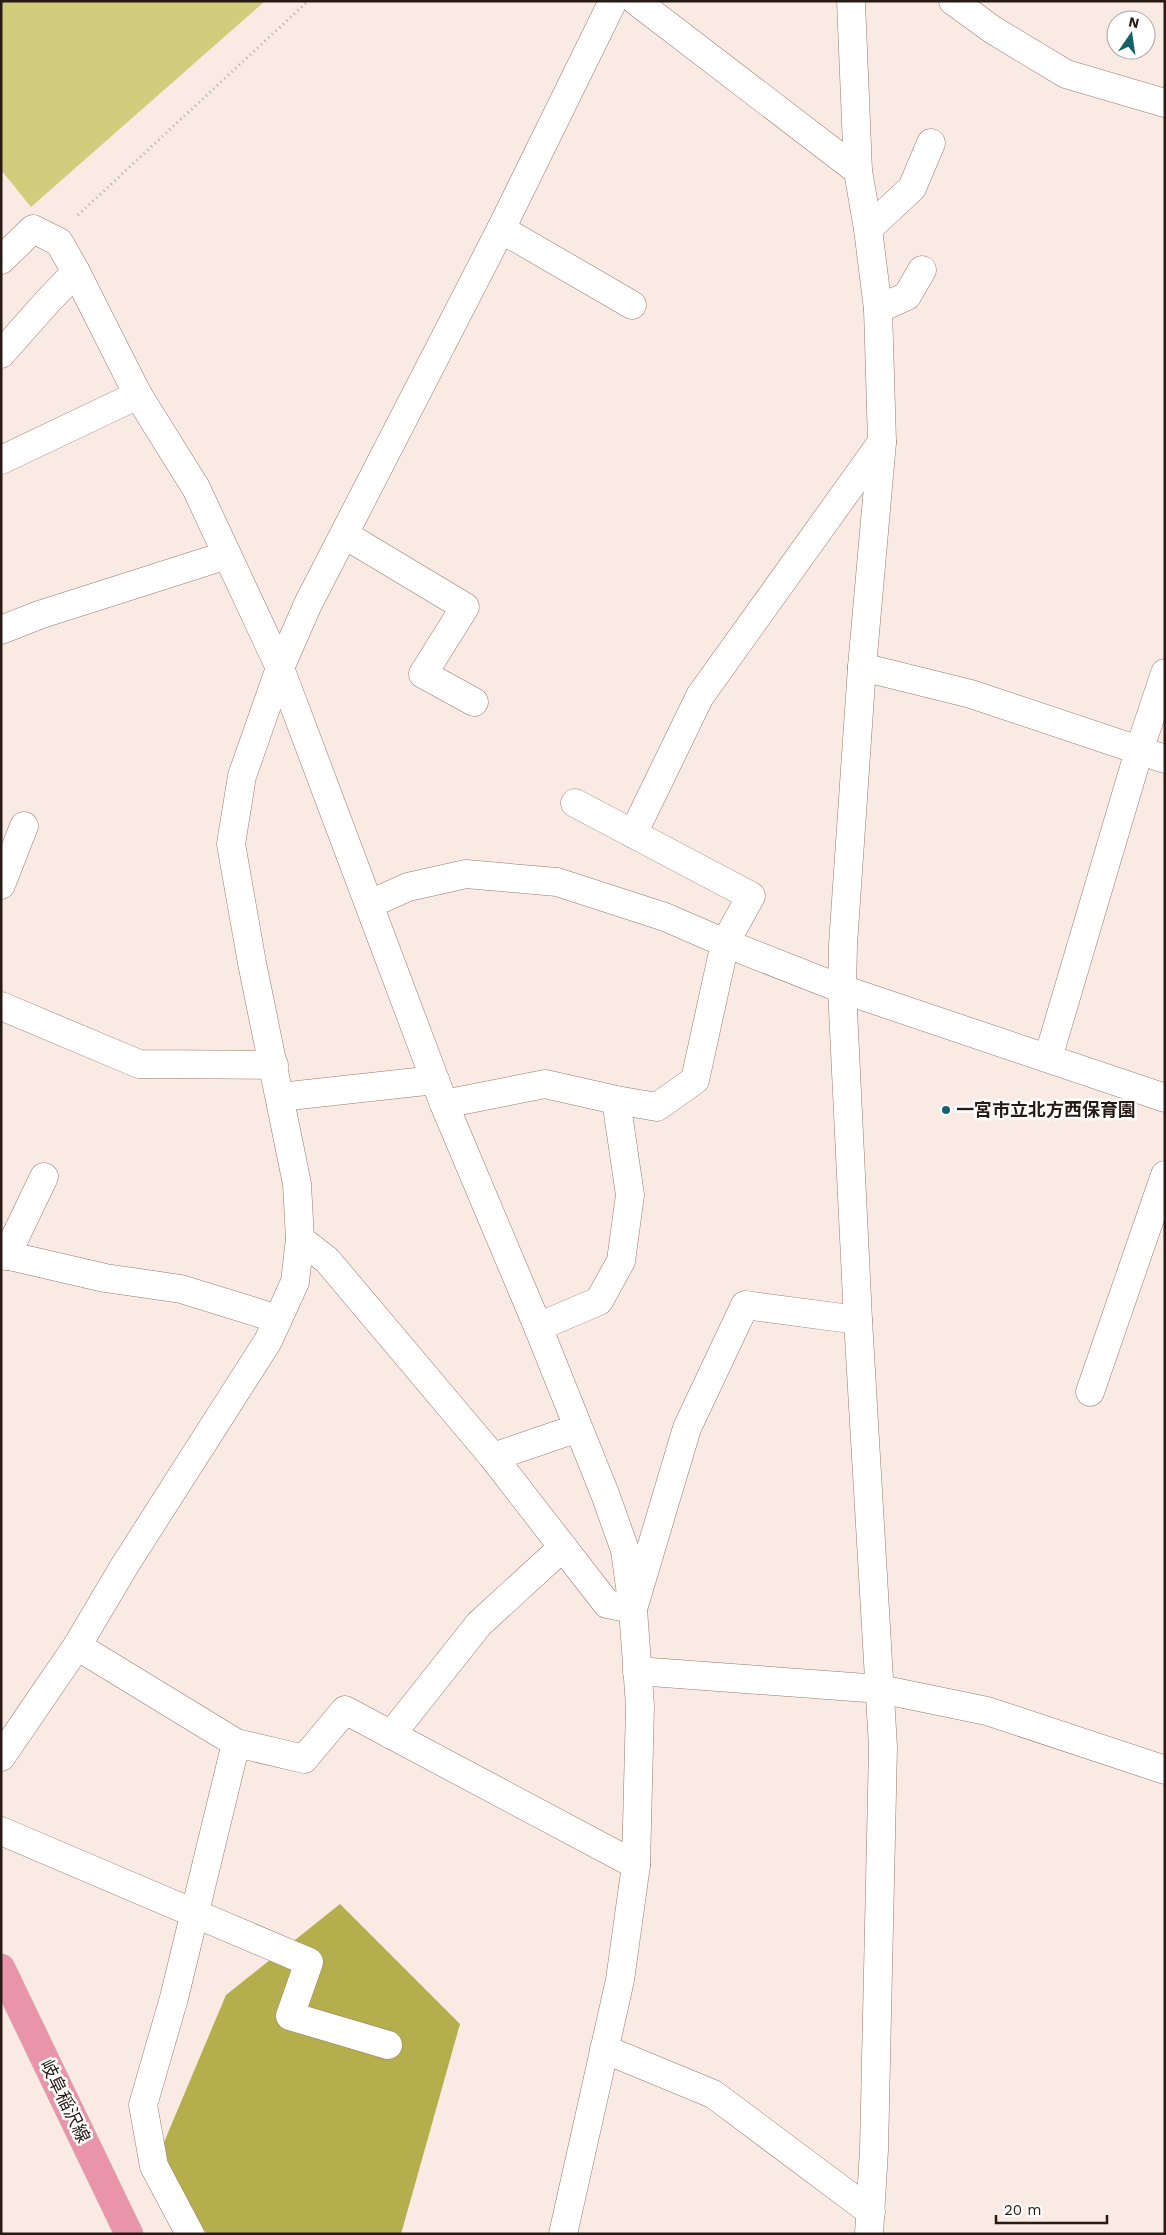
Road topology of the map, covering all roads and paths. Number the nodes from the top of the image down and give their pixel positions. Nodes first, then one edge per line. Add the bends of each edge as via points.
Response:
1 (308, 1) edge
2 (613, 1) edge
3 (636, 1) edge
4 (851, 1) edge
5 (953, 1) edge
6 (1165, 103) edge
7 (931, 143) dead end
8 (858, 171) junction
9 (868, 229) junction
10 (501, 230) junction
11 (59, 242) junction
12 (1, 260) edge
13 (922, 270) dead end
14 (76, 272) junction
15 (632, 305) dead end
16 (878, 309) junction
17 (1, 354) edge
18 (138, 396) junction
19 (882, 442) junction
20 (1, 460) edge
21 (344, 535) junction
22 (227, 555) junction
23 (1, 630) edge
24 (862, 667) junction
25 (280, 668) junction
26 (1165, 673) edge
27 (474, 702) dead end
28 (1139, 751) junction
29 (1165, 759) edge
30 (575, 803) dead end
31 (24, 826) dead end
32 (633, 834) junction
33 (1, 885) edge
34 (370, 904) junction
35 (725, 944) junction
36 (842, 989) junction
37 (1, 1006) edge
38 (1048, 1058) junction
39 (274, 1065) junction
40 (439, 1092) junction
41 (280, 1097) junction
42 (1165, 1098) edge
43 (616, 1100) junction
44 (1165, 1175) edge
45 (44, 1177) dead end
46 (300, 1239) junction
47 (4, 1255) edge
48 (278, 1319) junction
49 (858, 1320) junction
50 (538, 1327) junction
51 (1090, 1392) dead end
52 (578, 1428) junction
53 (493, 1457) junction
54 (563, 1547) junction
55 (633, 1609) junction
56 (77, 1646) junction
57 (638, 1671) junction
58 (880, 1689) junction
59 (391, 1734) junction
60 (236, 1744) junction
61 (1, 1756) edge
62 (1165, 1770) edge
63 (1, 1831) edge
64 (636, 1866) junction
65 (195, 1912) junction
66 (1, 1968) edge
67 (388, 2045) dead end
68 (604, 2049) junction
69 (870, 2223) edge
70 (129, 2234) edge
71 (190, 2234) edge
72 (563, 2234) edge

1 - 11 path via 80,211
2 - 10 street
3 - 8 street
4 - 8 street
5 - 6 street via 993,30 1066,74
7 - 9 street via 912,188
8 - 9 street
9 - 16 street
10 - 15 street
10 - 21 street
11 - 12 street via 33,229
11 - 14 street
13 - 16 street via 907,296
14 - 17 street
14 - 18 street
16 - 19 street
18 - 20 street
18 - 22 street via 196,488
19 - 24 street
19 - 32 street via 700,696
21 - 25 street via 308,604
21 - 27 street via 465,607 423,674
22 - 23 street
22 - 25 street
24 - 28 street via 971,694
24 - 36 street
25 - 34 street
25 - 39 street via 242,776 231,844
26 - 28 street
28 - 29 street
28 - 38 street
30 - 32 street
31 - 33 street
32 - 35 street via 751,896
34 - 35 street via 408,887 466,874 557,882 665,917
34 - 40 street
35 - 36 street
35 - 43 street via 696,1080 657,1107
36 - 38 street
36 - 49 street
37 - 39 street via 139,1064
38 - 42 street
39 - 41 street
40 - 41 street
40 - 43 street via 545,1084
40 - 50 street
41 - 46 street via 297,1184
43 - 50 street via 630,1194 621,1260 599,1301
44 - 51 street
45 - 47 street
46 - 48 street via 295,1282
46 - 53 street via 328,1260
47 - 48 street via 105,1278 181,1289
48 - 56 street
49 - 55 street via 745,1305 687,1428
49 - 58 street
50 - 52 street
52 - 53 street
52 - 55 street via 625,1550
53 - 54 street
54 - 55 street via 607,1604
54 - 59 street via 479,1624
55 - 57 street
56 - 60 street
56 - 61 street
57 - 58 street
57 - 64 street
58 - 62 street via 987,1711
58 - 69 street via 883,1757
59 - 60 street via 345,1710 304,1759
59 - 64 street
60 - 65 street
63 - 65 street
64 - 68 street via 620,1980
65 - 67 street via 310,1962 290,2016
65 - 71 street via 174,1998 142,2105 154,2166
66 - 70 main road, 岐阜稲沢線
68 - 69 street via 713,2094
68 - 72 street

